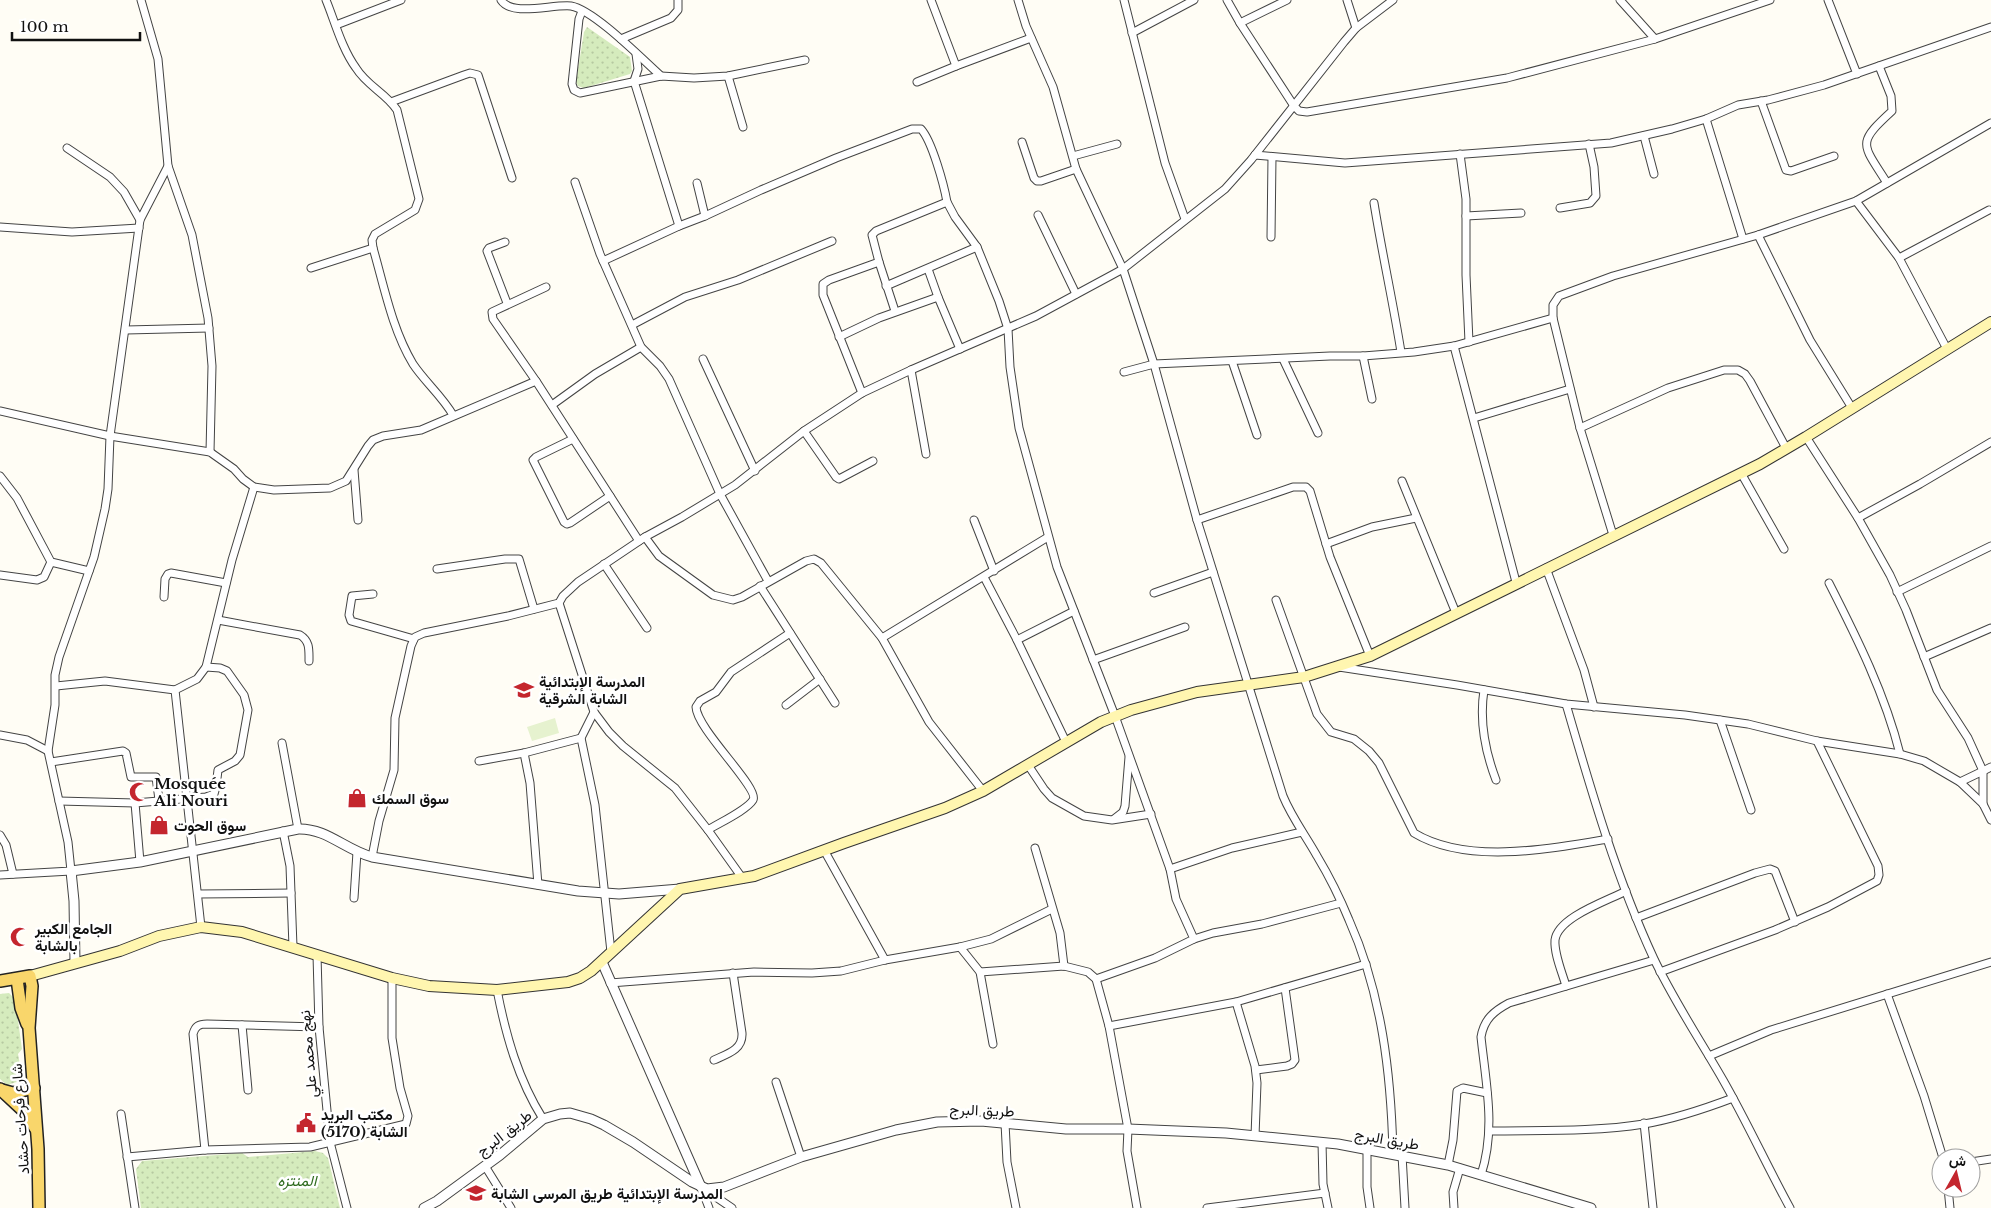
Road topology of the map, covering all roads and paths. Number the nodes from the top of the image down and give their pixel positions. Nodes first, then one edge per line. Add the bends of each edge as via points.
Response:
1 (141, 0) edge
2 (326, 0) edge
3 (401, 0) edge
4 (501, 0) edge
5 (678, 0) edge
6 (931, 0) edge
7 (1018, 0) edge
8 (1124, 0) edge
9 (1194, 0) edge
10 (1227, 0) edge
11 (1287, 0) edge
12 (1347, 0) edge
13 (1393, 0) edge
14 (1620, 0) edge
15 (1770, 0) edge
16 (1828, 0) edge
17 (582, 11) junction
18 (1240, 23) junction
19 (336, 25) junction
20 (1356, 28) junction
21 (1989, 28) edge
22 (1132, 33) junction
23 (1991, 36) edge
24 (1031, 38) junction
25 (621, 39) junction
26 (1655, 39) junction
27 (636, 53) junction
28 (805, 60) dead end
29 (956, 66) junction
30 (1880, 66) junction
31 (1857, 74) junction
32 (661, 76) junction
33 (728, 76) junction
34 (634, 81) junction
35 (917, 82) dead end
36 (1760, 101) junction
37 (391, 102) junction
38 (1294, 106) junction
39 (1706, 119) junction
40 (1991, 123) edge
41 (743, 127) dead end
42 (1644, 136) junction
43 (1022, 142) dead end
44 (1117, 144) dead end
45 (1589, 144) junction
46 (67, 148) dead end
47 (1460, 154) junction
48 (1256, 155) junction
49 (1073, 156) junction
50 (1834, 156) dead end
51 (1272, 157) junction
52 (168, 166) junction
53 (1076, 169) junction
54 (1654, 174) dead end
55 (512, 178) dead end
56 (575, 182) dead end
57 (697, 183) dead end
58 (1887, 183) junction
59 (1856, 201) junction
60 (947, 202) junction
61 (1374, 203) dead end
62 (1560, 208) dead end
63 (1989, 210) dead end
64 (1521, 214) dead end
65 (1038, 215) dead end
66 (705, 216) junction
67 (1466, 216) junction
68 (1185, 219) junction
69 (140, 220) junction
70 (679, 226) junction
71 (0, 227) edge
72 (139, 228) junction
73 (1758, 235) junction
74 (1270, 237) dead end
75 (1743, 240) junction
76 (832, 241) dead end
77 (505, 242) dead end
78 (977, 247) junction
79 (373, 248) junction
80 (1899, 258) junction
81 (603, 261) junction
82 (879, 262) junction
83 (312, 268) dead end
84 (928, 269) junction
85 (1123, 269) junction
86 (886, 286) junction
87 (546, 287) dead end
88 (1076, 294) junction
89 (938, 297) junction
90 (507, 303) junction
91 (895, 311) junction
92 (1553, 318) junction
93 (1991, 322) edge
94 (632, 325) junction
95 (209, 328) junction
96 (1008, 329) junction
97 (126, 330) junction
98 (839, 337) junction
99 (1469, 342) junction
100 (641, 346) junction
101 (1454, 346) junction
102 (960, 349) junction
103 (1947, 350) junction
104 (1401, 352) junction
105 (1363, 356) junction
106 (703, 359) dead end
107 (1283, 359) junction
108 (1232, 361) junction
109 (1154, 364) junction
110 (911, 370) junction
111 (1124, 372) dead end
112 (536, 381) junction
113 (1570, 389) junction
114 (862, 394) junction
115 (1372, 399) dead end
116 (552, 405) junction
117 (1852, 408) junction
118 (0, 411) edge
119 (453, 415) junction
120 (1474, 418) junction
121 (1580, 428) junction
122 (804, 431) junction
123 (1318, 433) dead end
124 (1258, 435) dead end
125 (110, 436) junction
126 (1806, 437) junction
127 (573, 439) junction
128 (1991, 442) edge
129 (1786, 448) junction
130 (210, 452) junction
131 (926, 454) dead end
132 (873, 461) dead end
133 (354, 470) junction
134 (755, 471) junction
135 (1741, 473) junction
136 (0, 476) edge
137 (1402, 481) dead end
138 (254, 487) junction
139 (720, 494) junction
140 (610, 496) junction
141 (1416, 518) junction
142 (1858, 518) junction
143 (358, 520) dead end
144 (974, 520) dead end
145 (1197, 520) junction
146 (1613, 535) junction
147 (1048, 537) junction
148 (642, 539) junction
149 (1326, 544) junction
150 (1991, 546) edge
151 (1784, 549) dead end
152 (51, 562) junction
153 (604, 564) junction
154 (1546, 568) junction
155 (437, 569) dead end
156 (89, 571) junction
157 (994, 571) junction
158 (1213, 572) junction
159 (0, 575) edge
160 (984, 577) junction
161 (768, 581) junction
162 (1516, 582) junction
163 (226, 583) junction
164 (1830, 583) dead end
165 (760, 586) junction
166 (1897, 592) junction
167 (1154, 593) dead end
168 (373, 594) dead end
169 (164, 597) dead end
170 (1276, 600) dead end
171 (559, 603) junction
172 (534, 609) junction
173 (1074, 611) junction
174 (1456, 614) junction
175 (218, 620) junction
176 (1185, 627) dead end
177 (647, 628) dead end
178 (1991, 628) edge
179 (790, 633) junction
180 (882, 638) junction
181 (414, 640) junction
182 (1017, 640) junction
183 (1370, 656) junction
184 (1924, 657) junction
185 (1093, 660) junction
186 (309, 661) dead end
187 (206, 667) junction
188 (1338, 667) junction
189 (1304, 677) junction
190 (820, 679) junction
191 (1248, 685) junction
192 (56, 686) junction
193 (175, 690) junction
194 (1484, 690) junction
195 (835, 703) dead end
196 (1566, 704) junction
197 (786, 705) dead end
198 (1594, 707) junction
199 (594, 712) junction
200 (1116, 716) junction
201 (1720, 720) junction
202 (0, 735) edge
203 (581, 738) junction
204 (1066, 742) junction
205 (1817, 742) junction
206 (282, 743) dead end
207 (48, 751) junction
208 (524, 753) junction
209 (1130, 754) junction
210 (1900, 754) junction
211 (479, 761) dead end
212 (51, 762) junction
213 (1028, 765) junction
214 (1991, 767) edge
215 (1982, 771) junction
216 (1496, 780) dead end
217 (1960, 782) junction
218 (983, 791) junction
219 (186, 797) junction
220 (159, 800) junction
221 (59, 801) junction
222 (135, 803) junction
223 (1983, 804) junction
224 (1751, 810) dead end
225 (1151, 814) junction
226 (1990, 815) edge
227 (1112, 820) junction
228 (298, 829) junction
229 (708, 830) junction
230 (283, 831) junction
231 (1302, 832) junction
232 (0, 835) edge
233 (1608, 839) junction
234 (1035, 848) dead end
235 (824, 850) junction
236 (192, 852) junction
237 (357, 852) junction
238 (372, 857) junction
239 (140, 862) junction
240 (1170, 869) junction
241 (71, 871) junction
242 (13, 874) junction
243 (0, 875) edge
244 (743, 879) junction
245 (538, 885) junction
246 (680, 889) junction
247 (1626, 892) junction
248 (198, 894) junction
249 (291, 894) junction
250 (605, 894) junction
251 (354, 898) dead end
252 (1341, 904) junction
253 (1052, 909) junction
254 (1636, 918) junction
255 (1795, 922) junction
256 (201, 927) junction
257 (1194, 938) junction
258 (293, 947) junction
259 (960, 947) junction
260 (612, 952) junction
261 (317, 955) junction
262 (885, 960) junction
263 (1654, 960) junction
264 (602, 962) junction
265 (1991, 962) edge
266 (75, 963) junction
267 (1366, 964) junction
268 (1064, 966) junction
269 (980, 972) junction
270 (1660, 972) junction
271 (733, 973) junction
272 (30, 976) junction
273 (392, 978) junction
274 (17, 979) junction
275 (1096, 979) junction
276 (0, 982) edge
277 (610, 983) junction
278 (1566, 986) junction
279 (1285, 988) junction
280 (497, 990) junction
281 (1887, 994) junction
282 (1236, 1002) junction
283 (242, 1025) junction
284 (1109, 1026) junction
285 (319, 1027) junction
286 (29, 1028) junction
287 (993, 1044) dead end
288 (1709, 1056) junction
289 (714, 1060) dead end
290 (1256, 1070) junction
291 (776, 1082) dead end
292 (34, 1088) junction
293 (0, 1089) edge
294 (248, 1090) dead end
295 (1487, 1093) junction
296 (1733, 1098) junction
297 (121, 1114) dead end
298 (543, 1119) junction
299 (1005, 1123) junction
300 (1644, 1124) junction
301 (1128, 1129) junction
302 (37, 1130) junction
303 (1490, 1131) junction
304 (1255, 1136) junction
305 (330, 1142) junction
306 (1322, 1142) junction
307 (1939, 1148) edge
308 (1367, 1149) junction
309 (205, 1150) junction
310 (1398, 1154) junction
311 (127, 1157) junction
312 (801, 1157) junction
313 (1448, 1165) junction
314 (485, 1166) junction
315 (1460, 1168) junction
316 (1481, 1175) junction
317 (701, 1187) junction
318 (1325, 1193) junction
319 (1239, 1206) edge
320 (1579, 1206) edge
321 (39, 1208) edge
322 (135, 1208) edge
323 (347, 1208) edge
324 (424, 1208) edge
325 (511, 1208) edge
326 (709, 1208) edge
327 (732, 1208) edge
328 (1016, 1208) edge
329 (1137, 1208) edge
330 (1207, 1208) edge
331 (1328, 1208) edge
332 (1370, 1208) edge
333 (1405, 1208) edge
334 (1454, 1208) edge
335 (1591, 1208) edge
336 (1653, 1208) edge
337 (1790, 1208) edge

1 - 52 street via 158,59
2 - 19 street
3 - 19 street
4 - 17 street via 514,8 572,6
5 - 25 street via 678,10 671,18
6 - 29 street
7 - 24 street
8 - 22 street
9 - 22 street
10 - 18 street
11 - 18 street
12 - 20 street
13 - 20 street
14 - 26 street
15 - 26 street
16 - 31 street
17 - 25 street
17 - 34 street via 572,80 574,90 584,94
18 - 38 street
19 - 37 street via 355,67 373,89
20 - 38 street
21 - 23 street
21 - 30 street
22 - 68 street via 1165,162
24 - 29 street
24 - 49 street via 1052,87
25 - 27 street
26 - 38 street via 1457,88 1307,112
27 - 32 street
27 - 34 street via 638,69
28 - 33 street
29 - 35 street
30 - 31 street
30 - 58 street via 1891,96 1892,111 1872,129 1866,146
31 - 36 street
32 - 33 street
32 - 34 street
33 - 41 street
34 - 70 street
36 - 39 street via 1738,105
36 - 50 street via 1786,170
37 - 55 street via 464,75 478,75
37 - 79 street via 397,110 419,200 415,210 375,234
38 - 48 street
39 - 42 street
39 - 75 street
40 - 58 street
42 - 45 street
42 - 54 street
43 - 53 street via 1037,181
44 - 49 street
45 - 47 street
45 - 62 street via 1596,196 1590,203
46 - 69 street via 110,177 124,192
47 - 51 street via 1345,163
47 - 67 street
48 - 51 street
48 - 68 street via 1225,189
49 - 53 street
51 - 74 street
52 - 69 street
52 - 95 street via 192,235
53 - 85 street
56 - 81 street
57 - 66 street
58 - 59 street
59 - 73 street
59 - 80 street
60 - 66 street via 928,141 918,128 836,158
60 - 78 street
60 - 82 street via 872,234
61 - 104 street
63 - 80 street
64 - 67 street
65 - 88 street
66 - 70 street
67 - 99 street
68 - 85 street
69 - 72 street
70 - 81 street
71 - 72 street via 72,232
72 - 97 street
73 - 75 street
73 - 117 street via 1810,340
75 - 92 street via 1654,264 1559,296 1553,305
76 - 94 street via 738,280 685,297
77 - 90 street via 487,250
78 - 84 street
78 - 96 street
79 - 83 street
79 - 119 street via 406,352
80 - 103 street
81 - 94 street
82 - 86 street
82 - 98 street via 823,284 823,295
84 - 86 street
84 - 89 street
85 - 88 street
85 - 109 street
86 - 91 street
87 - 90 street
88 - 96 street
89 - 91 street
89 - 102 street
90 - 112 street via 491,315
91 - 98 street
92 - 99 street
92 - 113 street
93 - 103 main road
94 - 100 street
95 - 97 street
95 - 130 street via 212,366
96 - 102 street
96 - 147 street via 1019,428
97 - 125 street
98 - 114 street
99 - 101 street
100 - 116 street
100 - 139 street via 669,379
101 - 104 street
101 - 120 street
102 - 110 street
103 - 117 main road
104 - 105 street
105 - 107 street
105 - 115 street
106 - 134 street
107 - 108 street
107 - 123 street
108 - 109 street
108 - 124 street
109 - 111 street
109 - 145 street
110 - 114 street
110 - 131 street
112 - 116 street
112 - 119 street
113 - 120 street
113 - 121 street
114 - 122 street
116 - 127 street
117 - 126 main road
118 - 125 street
119 - 133 street via 420,430 373,440
120 - 162 street
121 - 129 street via 1668,388 1724,370 1738,370 1750,381
121 - 146 street
122 - 132 street via 836,478
122 - 134 street
125 - 130 street
125 - 156 street via 108,489
126 - 129 main road
126 - 142 street
127 - 140 street
127 - 140 street via 536,456 534,460 564,522 570,523
128 - 142 street
129 - 135 main road
130 - 138 street
133 - 138 street via 346,481 330,488 274,490
133 - 143 street
134 - 139 street
135 - 146 main road
135 - 151 street
136 - 152 street via 18,498
137 - 141 street
138 - 163 street
139 - 148 street
139 - 161 street
140 - 148 street
141 - 149 street via 1372,527
141 - 174 street
142 - 166 street
144 - 157 street
145 - 149 street via 1293,486 1306,487 1310,490
145 - 158 street
146 - 154 main road
147 - 157 street
147 - 173 street
148 - 153 street
148 - 165 street via 659,556 714,595 733,600
149 - 183 street
150 - 166 street
152 - 156 street
152 - 159 street via 44,576 37,580
153 - 171 street via 578,582
153 - 177 street
154 - 162 main road
154 - 198 street
155 - 172 street via 519,559
156 - 192 street via 57,664
157 - 160 street
158 - 167 street
158 - 191 street
160 - 180 street
160 - 182 street
161 - 165 street
161 - 180 street via 814,558
162 - 174 main road
163 - 169 street via 172,573 165,579
163 - 175 street
164 - 210 street via 1864,652
165 - 179 street
166 - 184 street
168 - 181 street via 352,596 350,622
170 - 189 street
171 - 172 street
171 - 199 street
172 - 181 street via 424,633
173 - 182 street
173 - 185 street
174 - 183 main road
175 - 186 street via 300,635 306,639
175 - 187 street
176 - 185 street
178 - 184 street
179 - 190 street
179 - 229 street via 731,672 716,692 696,707 702,723 752,788 755,797 744,808
180 - 218 street via 929,722
181 - 238 street via 395,718 394,770 378,821
182 - 204 street
183 - 188 main road
184 - 215 street via 1937,690 1968,738
185 - 200 street
187 - 193 street via 197,678
187 - 219 street via 227,671 244,695 248,717 240,755 218,770 214,794
188 - 189 main road
188 - 194 street
189 - 191 main road
189 - 233 street via 1313,707 1326,728 1354,739 1369,751 1379,763 1412,830 1422,838 1448,847 1481,852 1534,850
190 - 195 street
190 - 197 street
191 - 200 main road via 1197,692
191 - 231 street via 1283,796
192 - 193 street via 105,681
192 - 207 street
193 - 219 street
194 - 196 street
194 - 216 street via 1484,740
196 - 198 street
196 - 233 street
198 - 201 street
199 - 203 street
199 - 229 street via 623,746 675,788
200 - 204 main road
200 - 209 street
201 - 205 street
201 - 224 street
202 - 207 street via 27,740
203 - 208 street
203 - 250 street via 595,805
204 - 213 main road
205 - 210 street
205 - 255 street via 1880,875 1872,884
206 - 228 street
207 - 212 street
208 - 211 street
208 - 245 street via 534,820
209 - 225 street
209 - 227 street via 1125,806 1123,812
210 - 217 street via 1924,761
212 - 220 street via 123,751 131,777 156,777
212 - 221 street
213 - 218 main road
213 - 227 street via 1052,798 1084,816
214 - 215 street
215 - 217 street
215 - 223 street
217 - 223 street
218 - 235 main road via 930,814
219 - 220 street
219 - 236 street
220 - 222 street
221 - 222 street
221 - 241 street
222 - 239 street
223 - 226 street
225 - 227 street
225 - 240 street
228 - 230 street
228 - 237 street via 322,832
229 - 244 street
230 - 236 street
230 - 249 street via 290,866
231 - 240 street via 1232,848
231 - 252 street
232 - 242 street via 6,845
233 - 247 street
234 - 253 street
235 - 244 main road
235 - 262 street
236 - 239 street
236 - 248 street
237 - 238 street
237 - 251 street
238 - 245 street
239 - 241 street
240 - 257 street via 1176,900
241 - 242 street
241 - 266 street
242 - 243 street
244 - 246 main road
245 - 250 street
246 - 250 street
246 - 260 main road
247 - 254 street
247 - 278 street via 1572,918 1557,932 1556,949
248 - 249 street
248 - 256 street
249 - 258 street
250 - 260 street
252 - 257 street
252 - 267 street
253 - 259 street via 991,939
253 - 268 street via 1060,933
254 - 255 street via 1754,872 1770,869 1775,871
254 - 263 street
255 - 270 street
256 - 258 main road via 242,932
256 - 266 main road via 159,936
257 - 275 street via 1155,958
258 - 261 main road
259 - 262 street
259 - 269 street
260 - 264 main road
261 - 273 main road
261 - 285 street, نهج محمد علي
262 - 271 street via 822,973
263 - 270 street
263 - 278 street
264 - 277 street
264 - 280 main road via 580,978 568,982
265 - 281 street
266 - 272 main road
267 - 279 street
267 - 310 street via 1388,1063
268 - 269 street
268 - 275 street via 1088,972
269 - 287 street
270 - 288 street
271 - 277 street
271 - 289 street via 742,1042
272 - 274 main road
272 - 286 main road, شارع فرحات حشاد
273 - 280 main road via 447,988
273 - 305 street via 392,1038 408,1121 402,1126
274 - 276 main road
274 - 286 main road, شارع فرحات حشاد via 21,1008
275 - 284 street
277 - 317 street
278 - 295 street via 1509,1003 1488,1018 1481,1037
279 - 282 street
279 - 290 street via 1295,1060 1288,1066
280 - 298 street via 514,1061
281 - 288 street via 1771,1030
281 - 307 street
282 - 284 street
282 - 290 street
283 - 285 street
283 - 294 street
283 - 309 street via 202,1024 194,1028
284 - 301 street
285 - 305 street, نهج محمد علي
286 - 292 main road, شارع فرحات حشاد
288 - 296 street
290 - 304 street
291 - 312 street
292 - 293 main road via 13,1093
292 - 302 main road, شارع فرحات حشاد
293 - 302 main road via 27,1114
295 - 303 street
295 - 313 street via 1463,1088 1456,1091
296 - 300 street via 1701,1110
296 - 337 street
297 - 311 street
298 - 314 street, طريق البرج
298 - 317 street, طريق البرج via 570,1113 591,1119 633,1142
299 - 301 street, طريق البرج via 1066,1129
299 - 312 street, طريق البرج via 922,1124
299 - 328 street via 1007,1162
300 - 303 street
300 - 336 street
301 - 304 street, طريق البرج
301 - 329 street via 1127,1151
302 - 321 main road, شارع فرحات حشاد
303 - 316 street
304 - 306 street, طريق البرج
305 - 309 street via 294,1148
305 - 323 street, نهج محمد علي
306 - 308 street, طريق البرج
306 - 318 street
308 - 310 street, طريق البرج
308 - 332 street
309 - 311 street
310 - 313 street, طريق البرج
310 - 333 street
311 - 322 street
312 - 317 street, طريق البرج via 724,1187
313 - 315 street, طريق البرج
314 - 324 street, طريق البرج
314 - 325 street
315 - 316 street, طريق البرج
315 - 334 street via 1453,1192
316 - 320 street, طريق البرج
317 - 326 street
317 - 327 street
318 - 319 street
318 - 331 street
319 - 330 street
320 - 335 street, طريق البرج

